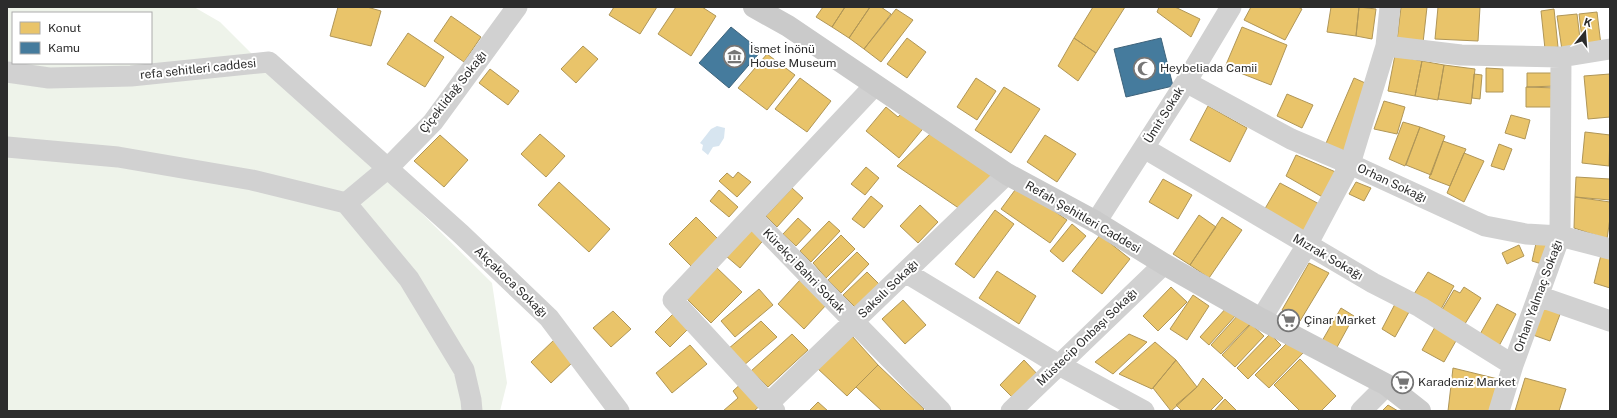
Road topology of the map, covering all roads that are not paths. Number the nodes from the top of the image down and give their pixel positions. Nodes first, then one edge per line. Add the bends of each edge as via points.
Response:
1 (517, 7) edge
2 (754, 7) edge
3 (1231, 7) edge
4 (1390, 7) edge
5 (1386, 46) junction
6 (1610, 49) edge
7 (1561, 57) junction
8 (269, 62) joint
9 (7, 72) edge
10 (1186, 82) junction
11 (876, 85) junction
12 (7, 147) edge
13 (1144, 148) junction
14 (1350, 164) junction
15 (388, 168) junction
16 (1007, 174) junction
17 (346, 203) junction
18 (752, 217) junction
19 (1096, 222) junction
20 (1560, 236) junction
21 (1307, 244) junction
22 (1610, 249) edge
23 (1164, 264) junction
24 (905, 272) junction
25 (1538, 296) junction
26 (1261, 319) junction
27 (1610, 321) edge
28 (853, 322) junction
29 (1059, 365) junction
30 (1513, 365) junction
31 (1388, 385) junction
32 (772, 407) edge
33 (472, 411) edge
34 (619, 411) edge
35 (941, 411) edge
36 (1011, 411) edge
37 (1144, 411) edge
38 (1361, 411) edge
39 (1420, 411) edge
40 (1499, 411) edge

1 - 15 street, Çiçeklidağ Sokağı via 433,122
2 - 11 street, Refah Şehitleri Caddesi via 788,26
3 - 10 street, Ümit Sokak
4 - 5 street
5 - 7 street via 1461,55
5 - 14 street
6 - 7 street
7 - 20 street, Orhan Yalmaç Sokağı
8 - 9 street, refa sehitleri caddesi via 131,76 49,78
8 - 15 street, Akçakoca Sokağı
10 - 13 street, Ümit Sokak
10 - 14 street, Orhan Sokağı via 1291,139
11 - 16 street, Refah Şehitleri Caddesi
11 - 18 street
12 - 17 street via 118,157 252,180
13 - 19 street, Ümit Sokak
13 - 21 street, Mızrak Sokağı
14 - 20 street, Orhan Sokağı via 1485,226 1526,234
14 - 21 street
15 - 17 street, Çiçeklidağ Sokağı
15 - 34 street, Akçakoca Sokağı via 549,318
16 - 19 street, Refah Şehitleri Caddesi
16 - 24 street, Saksılı Sokağı
17 - 33 street via 409,279 464,370
18 - 28 street, Kürekçi Bahri Sokak
18 - 32 street via 673,300
19 - 23 street, Refah Şehitleri Caddesi
20 - 22 street, Orhan Sokağı
20 - 25 street, Orhan Yalmaç Sokağı
21 - 26 street
21 - 30 street, Mızrak Sokağı via 1420,308
23 - 26 street, Refah Şehitleri Caddesi
23 - 29 street, Müstecip Onbaşı Sokağı
24 - 28 street, Saksılı Sokağı
24 - 29 street
25 - 27 street
25 - 30 street, Orhan Yalmaç Sokağı
26 - 31 street, Refah Şehitleri Caddesi
28 - 32 street, Saksılı Sokağı
28 - 35 street, Kürekçi Bahri Sokak
29 - 36 street, Müstecip Onbaşı Sokağı
29 - 37 street
30 - 40 street, Orhan Yalmaç Sokağı
31 - 38 street
31 - 39 street, Refah Şehitleri Caddesi

